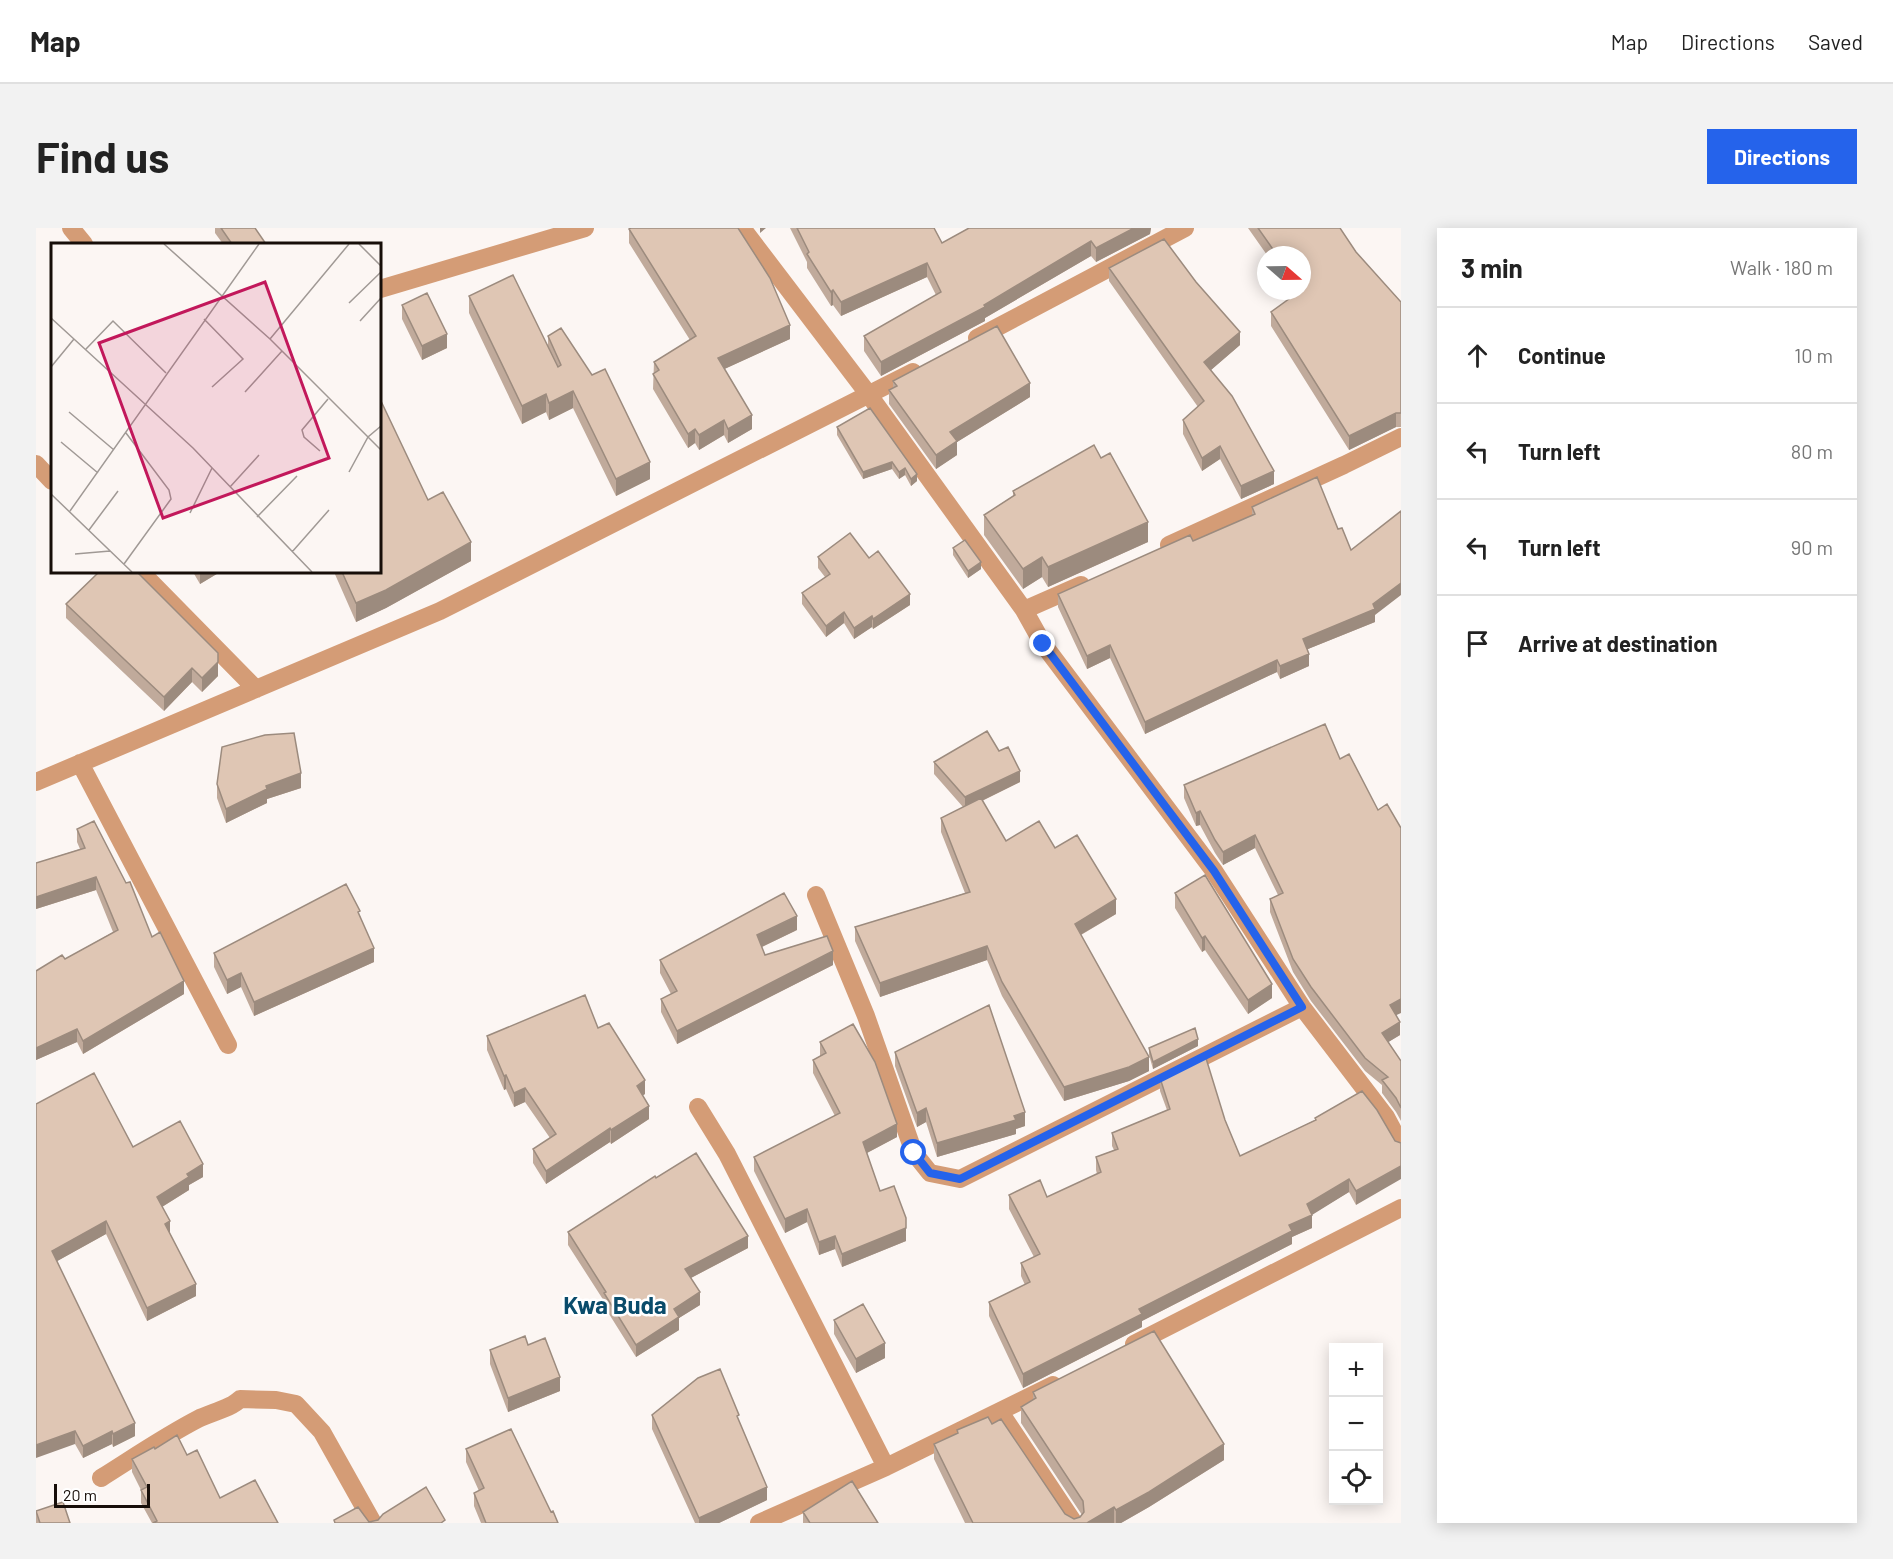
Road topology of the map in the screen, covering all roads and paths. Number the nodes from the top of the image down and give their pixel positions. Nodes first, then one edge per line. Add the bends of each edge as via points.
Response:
1 (71, 228) edge
2 (585, 228) edge
3 (742, 228) edge
4 (1185, 228) edge
5 (83, 243) edge
6 (381, 289) edge
7 (964, 345) edge
8 (932, 362) edge
9 (869, 395) junction
10 (1401, 437) edge
11 (36, 464) edge
12 (51, 480) edge
13 (1152, 552) edge
14 (142, 573) edge
15 (1099, 576) edge
16 (1024, 610) junction
17 (256, 689) junction
18 (80, 764) junction
19 (36, 782) edge
20 (816, 895) dead end
21 (1302, 1007) junction
22 (228, 1045) dead end
23 (698, 1107) dead end
24 (1401, 1145) edge
25 (1401, 1208) edge
26 (1116, 1353) edge
27 (1064, 1380) edge
28 (1000, 1412) junction
29 (886, 1467) junction
30 (101, 1478) dead end
31 (372, 1523) edge
32 (759, 1523) edge
33 (1074, 1523) edge

1 - 5 street
2 - 6 street
3 - 9 street
4 - 7 street
8 - 9 street
9 - 16 street
9 - 17 street via 440,611
10 - 13 street
11 - 12 street
14 - 17 street
15 - 16 street
16 - 21 street via 1043,644 1214,871
17 - 18 street
18 - 19 street
18 - 22 street
20 - 21 street via 866,1016 914,1153 930,1173 960,1179
21 - 24 street via 1386,1117
23 - 29 street via 727,1154
25 - 26 street
27 - 28 street
28 - 29 street
28 - 33 street
29 - 32 street
30 - 31 street via 196,1420 240,1399 276,1400 296,1404 322,1432

